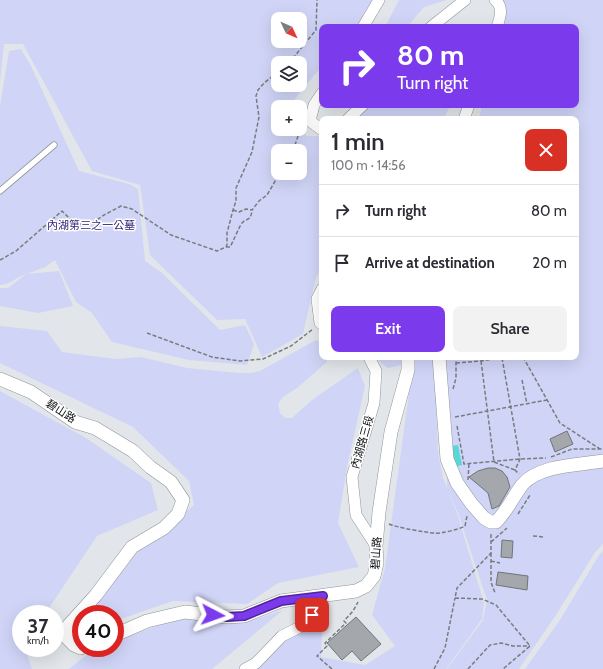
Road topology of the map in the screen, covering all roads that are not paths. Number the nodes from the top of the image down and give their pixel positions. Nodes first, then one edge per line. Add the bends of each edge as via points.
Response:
1 (379, 0) edge
2 (465, 0) edge
3 (495, 0) edge
4 (365, 24) edge
5 (435, 24) edge
6 (498, 24) edge
7 (319, 98) edge
8 (360, 108) edge
9 (351, 116) edge
10 (319, 128) edge
11 (54, 145) dead end
12 (0, 191) edge
13 (319, 295) edge
14 (319, 311) edge
15 (370, 360) edge
16 (408, 360) edge
17 (439, 360) edge
18 (0, 379) edge
19 (601, 455) edge
20 (376, 546) junction
21 (323, 596) junction
22 (87, 605) edge
23 (72, 622) edge
24 (124, 631) edge
25 (72, 643) edge
26 (245, 669) edge

1 - 4 street
2 - 5 street
3 - 6 street via 501,8
7 - 10 street via 314,105 310,121
8 - 9 street
11 - 12 lane
13 - 14 street
15 - 20 street, 內湖路三段 via 376,371 374,402 352,477 356,515
16 - 20 street, 碧山路 via 408,370 391,432
17 - 19 street via 447,459 457,484 474,507 490,522 496,522 503,515 530,477 543,470
18 - 22 street, 碧山路 via 32,392 75,422 95,428 132,451 171,482 183,500 178,514 164,528 132,547
20 - 21 street, 碧山路 via 377,563 374,576 366,586 356,591
21 - 24 street via 281,601 244,616 227,617 185,612 147,621
21 - 26 street via 306,624 282,636 256,663
23 - 25 street, 碧山路 via 68,626 66,637

